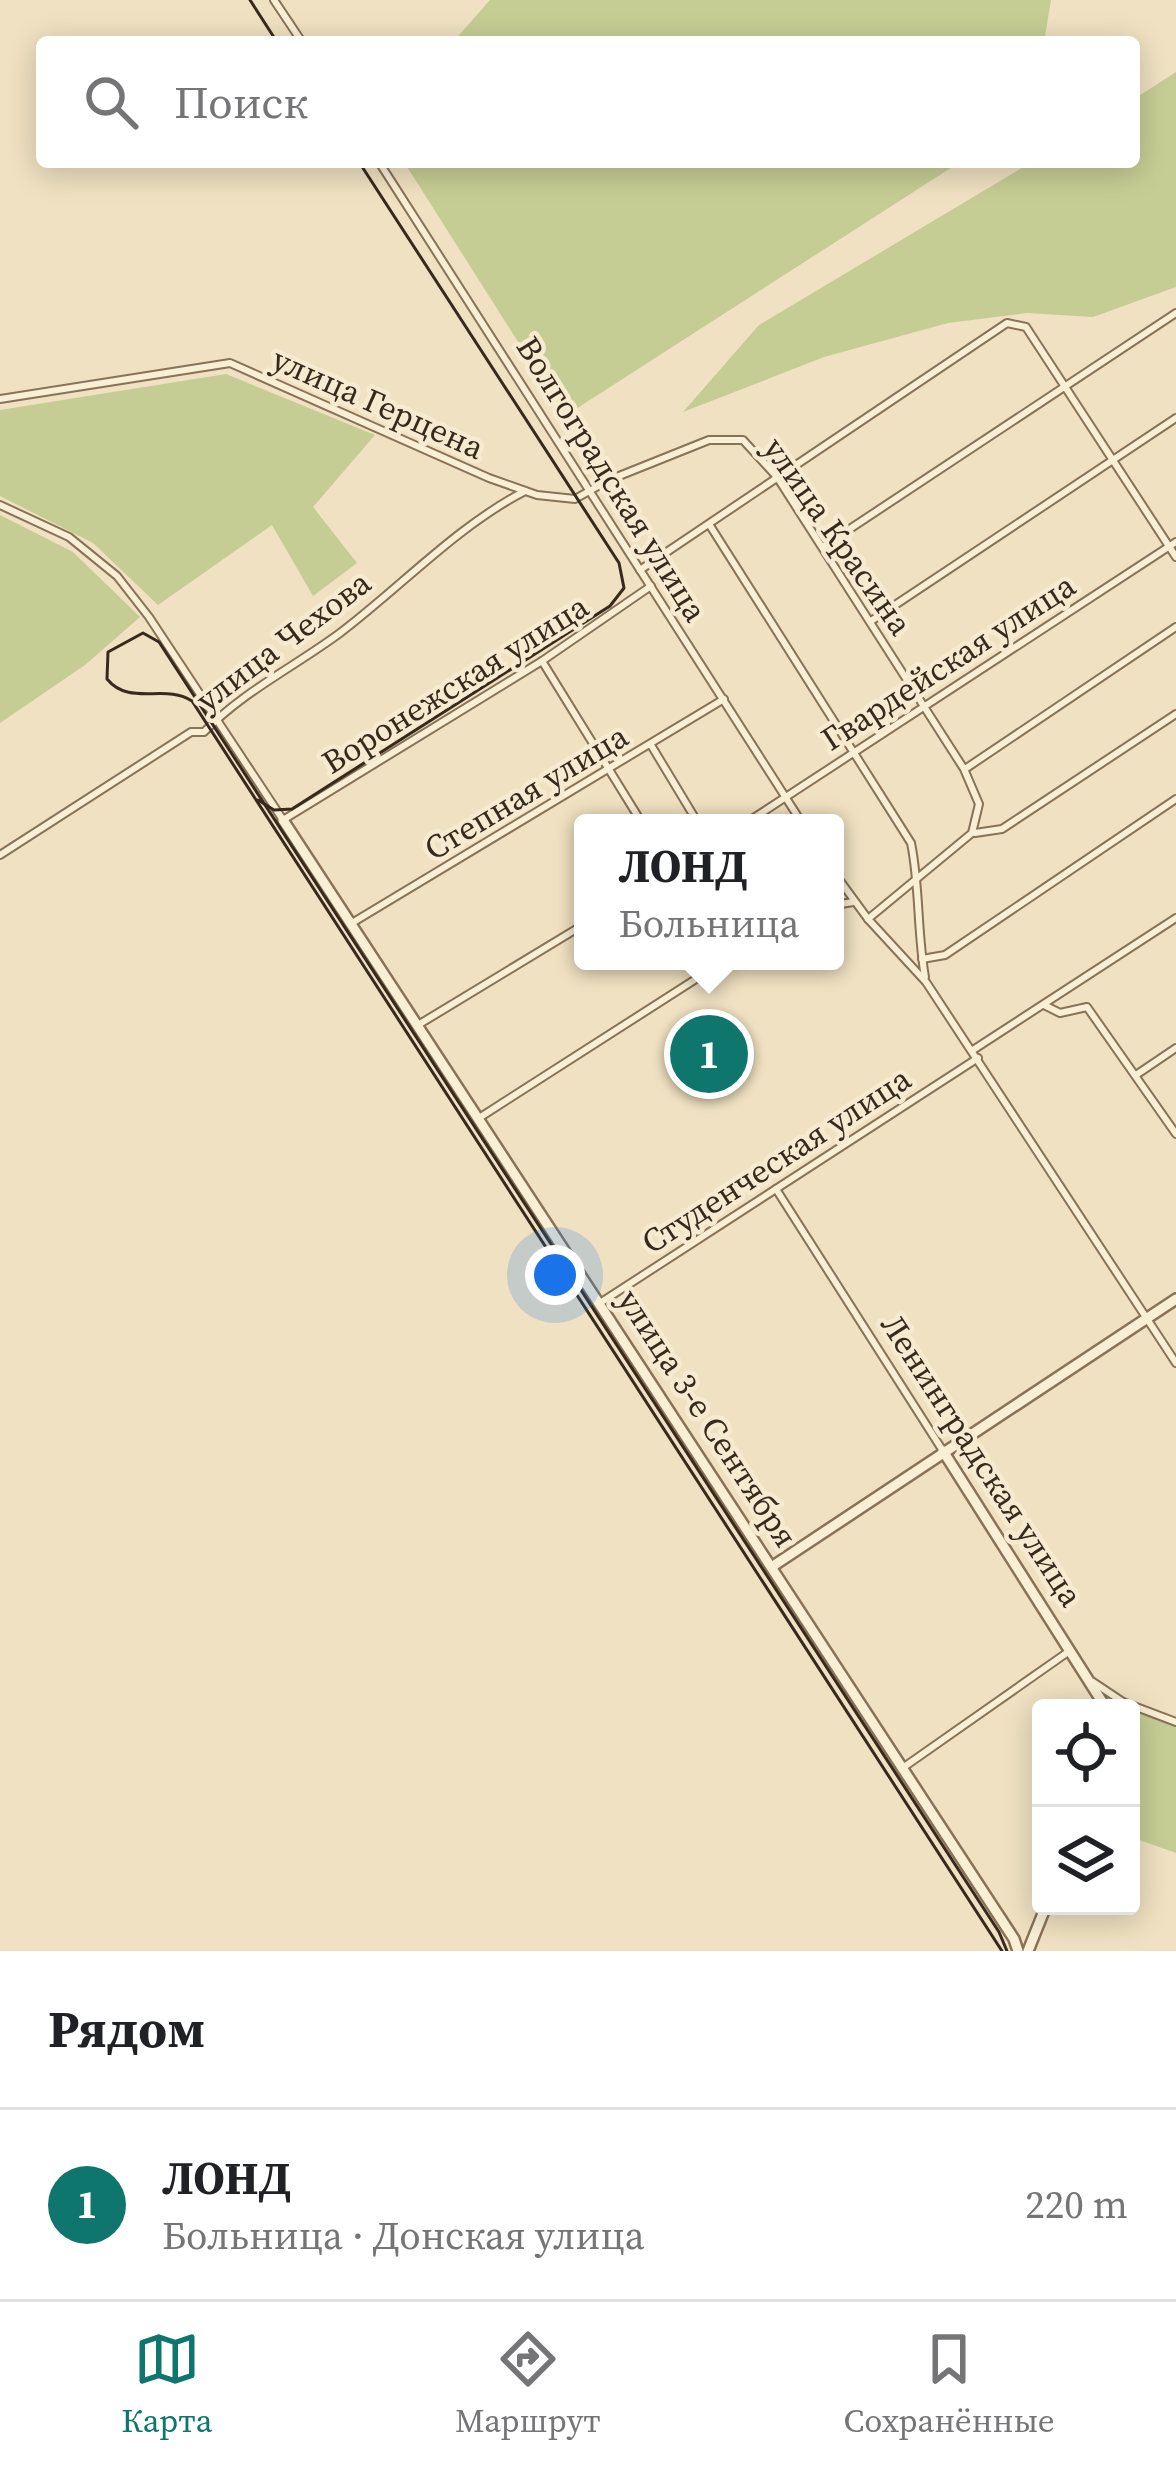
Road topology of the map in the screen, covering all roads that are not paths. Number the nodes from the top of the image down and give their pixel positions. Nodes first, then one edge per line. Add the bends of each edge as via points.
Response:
1 (274, 0) edge
2 (298, 36) edge
3 (383, 168) edge
4 (1176, 313) edge
5 (1064, 386) junction
6 (0, 399) edge
7 (1176, 418) edge
8 (1113, 460) junction
9 (777, 477) junction
10 (592, 490) junction
11 (525, 491) junction
12 (0, 505) edge
13 (709, 524) junction
14 (1173, 544) edge
15 (822, 547) junction
16 (1176, 556) edge
17 (640, 569) junction
18 (651, 586) junction
19 (871, 621) junction
20 (1176, 627) edge
21 (542, 661) junction
22 (724, 699) junction
23 (926, 707) junction
24 (1176, 714) edge
25 (215, 720) junction
26 (651, 745) junction
27 (854, 753) junction
28 (964, 769) junction
29 (609, 771) junction
30 (785, 797) junction
31 (1176, 800) edge
32 (637, 814) edge
33 (693, 814) edge
34 (760, 814) edge
35 (796, 814) edge
36 (283, 820) junction
37 (972, 833) junction
38 (0, 855) edge
39 (918, 877) junction
40 (844, 888) edge
41 (853, 902) junction
42 (844, 904) edge
43 (1176, 918) edge
44 (868, 920) junction
45 (352, 923) junction
46 (574, 930) edge
47 (922, 959) junction
48 (710, 970) edge
49 (926, 982) junction
50 (1043, 1005) junction
51 (418, 1024) junction
52 (1176, 1048) edge
53 (976, 1054) junction
54 (1136, 1075) junction
55 (479, 1118) junction
56 (1176, 1134) edge
57 (776, 1189) junction
58 (1176, 1299) edge
59 (600, 1303) junction
60 (1147, 1318) junction
61 (1176, 1363) edge
62 (944, 1451) junction
63 (773, 1566) junction
64 (1071, 1649) junction
65 (1091, 1680) junction
66 (1101, 1699) edge
67 (1115, 1699) edge
68 (1140, 1711) edge
69 (1176, 1722) edge
70 (904, 1767) junction
71 (1043, 1915) edge
72 (1036, 1932) junction
73 (1014, 1939) junction
74 (1025, 1950) edge
75 (1041, 1951) edge

1 - 2 street
3 - 10 street, Волгоградская улица
4 - 5 street
5 - 8 street
5 - 9 street via 1026,327 1007,323
5 - 15 street
6 - 11 street, улица Герцена via 230,363
7 - 8 street
8 - 14 street
8 - 19 street
9 - 10 street, улица Красина via 747,443 723,437
9 - 13 street
9 - 15 street, улица Красина
10 - 11 street, улица Герцена via 575,499
10 - 17 street, Волгоградская улица
11 - 25 street, улица Чехова
12 - 25 street, улица 3-е Сентября via 69,537 117,576
13 - 17 street
13 - 27 street
14 - 16 street
14 - 23 street, Гвардейская улица
15 - 19 street, улица Красина
17 - 18 street, Волгоградская улица
18 - 21 street, Воронежская улица
18 - 22 street, Волгоградская улица
19 - 23 street, улица Красина
20 - 28 street
21 - 29 street
21 - 36 street, Воронежская улица
22 - 26 street, Степная улица
22 - 30 street, Волгоградская улица
23 - 27 street, Гвардейская улица
23 - 28 street, улица Красина
24 - 37 street via 1002,829
25 - 36 street, улица 3-е Сентября
25 - 38 street, улица Чехова
26 - 29 street, Степная улица
26 - 33 street
27 - 30 street, Гвардейская улица
27 - 39 street via 911,843
28 - 37 street, улица Красина via 977,797
29 - 32 street
29 - 45 street, Степная улица
30 - 34 street, Гвардейская улица
30 - 35 street, Волгоградская улица
31 - 47 street via 945,955
36 - 45 street, улица 3-е Сентября
37 - 39 street
39 - 44 street
39 - 47 street
40 - 41 street
41 - 42 street
41 - 44 street
43 - 50 street, Студенческая улица
44 - 49 street
45 - 51 street, улица 3-е Сентября
46 - 51 street
47 - 49 street
48 - 55 street
49 - 53 street
50 - 53 street, Студенческая улица
50 - 54 street via 1060,1013 1087,1007
51 - 55 street, улица 3-е Сентября
52 - 54 street
53 - 57 street, Студенческая улица
53 - 60 street
54 - 56 street
55 - 59 street, улица 3-е Сентября
57 - 59 street, Студенческая улица
57 - 62 street, Ленинградская улица
58 - 60 street
59 - 63 street, улица 3-е Сентября
60 - 61 street
60 - 62 street
62 - 63 street
62 - 64 street, Ленинградская улица
63 - 70 street, улица 3-е Сентября
64 - 65 street, Ленинградская улица
64 - 70 street
65 - 66 street
65 - 67 street, Ленинградская улица
68 - 69 street, Ленинградская улица
70 - 73 street, улица 3-е Сентября
71 - 72 street
72 - 73 street
72 - 74 street
73 - 74 street, улица 3-е Сентября
74 - 75 street

